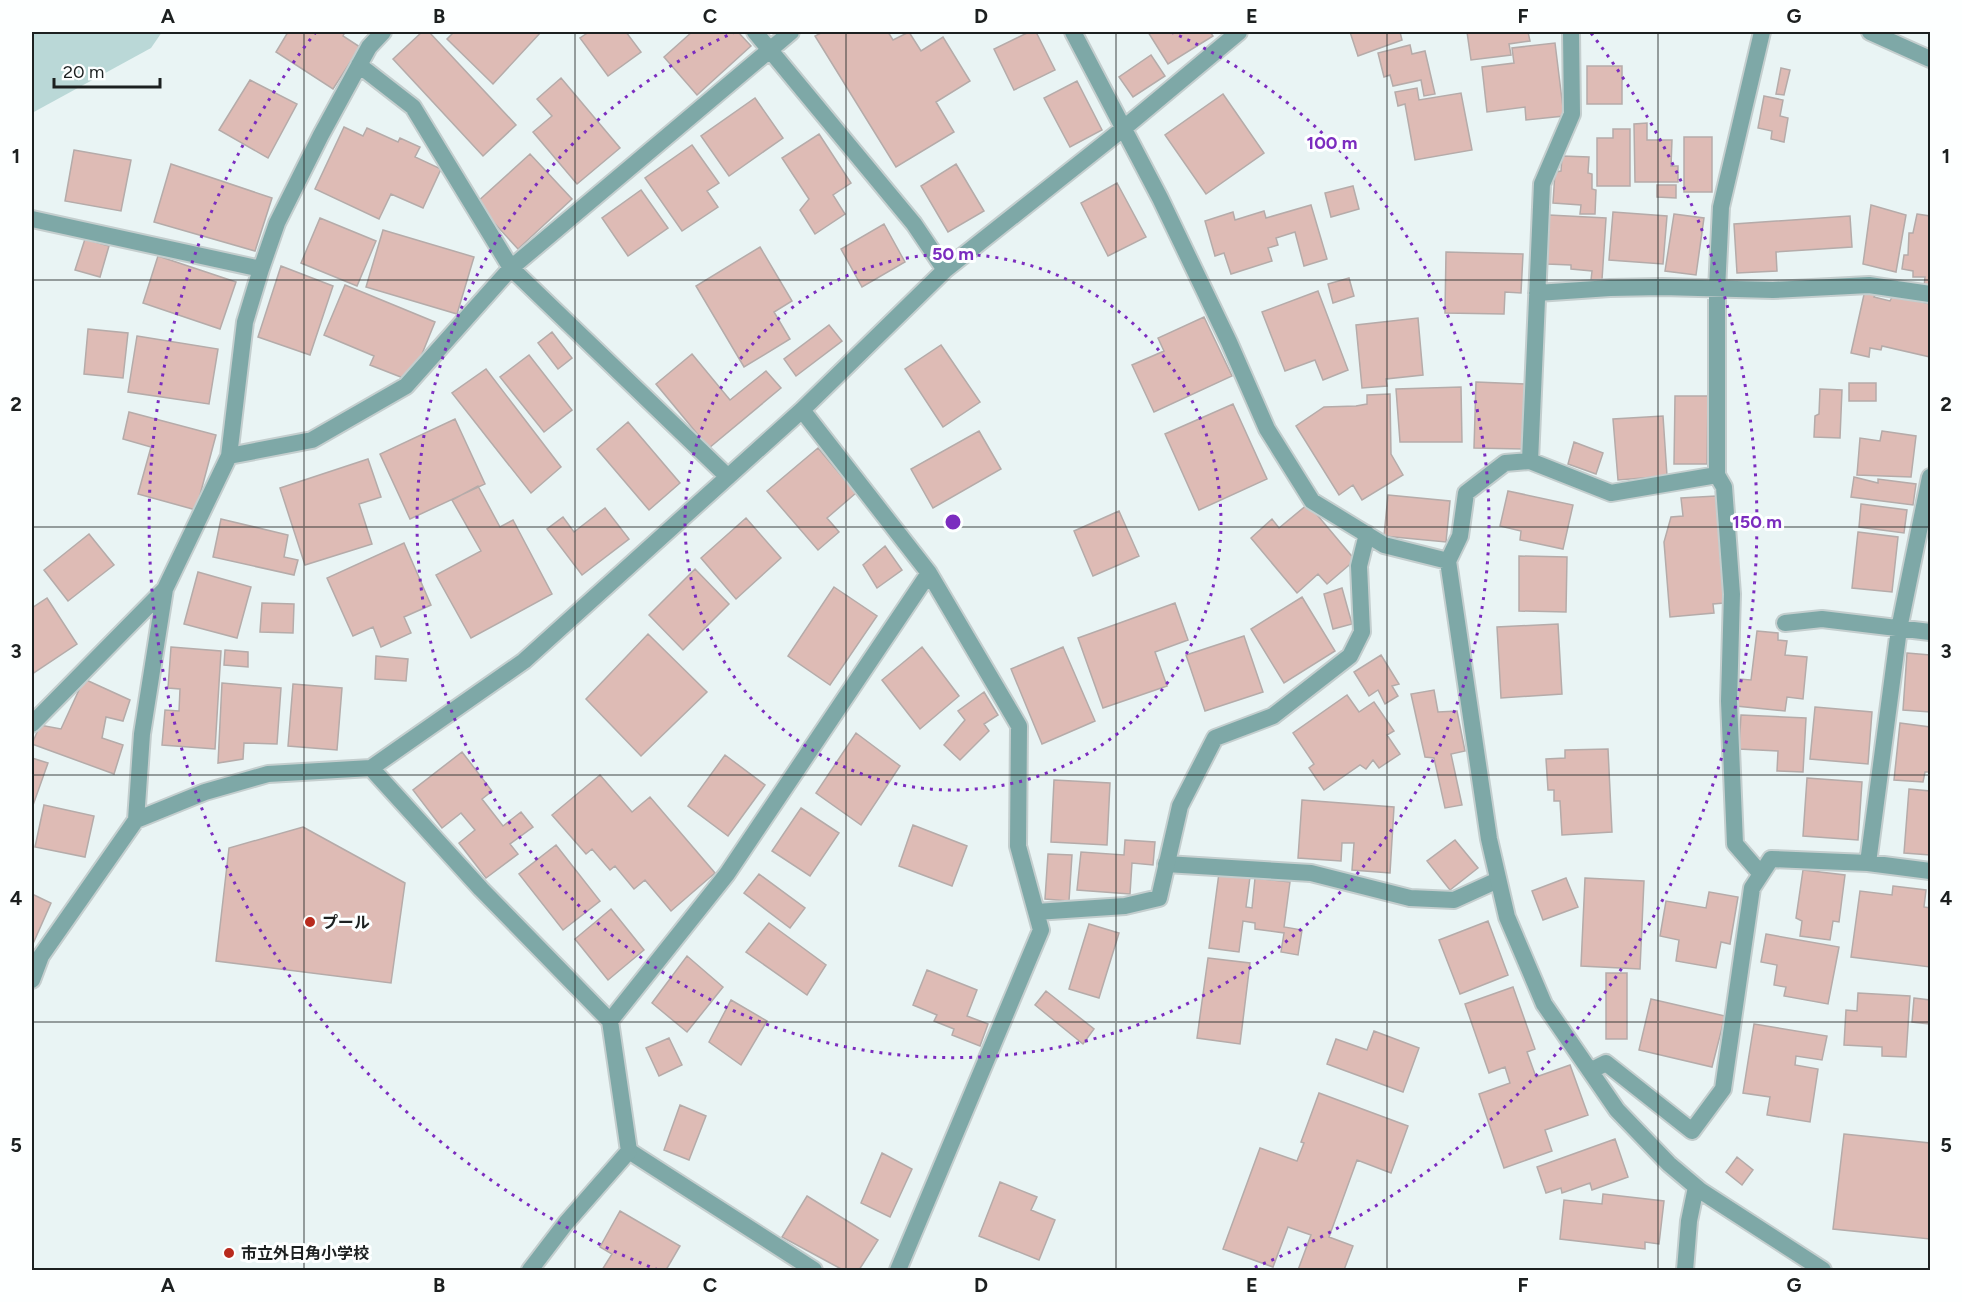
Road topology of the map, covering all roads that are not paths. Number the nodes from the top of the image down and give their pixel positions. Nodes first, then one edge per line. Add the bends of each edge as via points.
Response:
1 (383, 32) edge
2 (755, 32) edge
3 (791, 32) edge
4 (1073, 32) edge
5 (1239, 32) edge
6 (1571, 32) edge
7 (1762, 32) edge
8 (1870, 32) edge
9 (768, 49) junction
10 (1930, 59) edge
11 (360, 66) junction
12 (1124, 128) junction
13 (32, 219) edge
14 (511, 268) junction
15 (261, 269) junction
16 (945, 270) junction
17 (1717, 290) junction
18 (1537, 293) junction
19 (1930, 294) edge
20 (802, 410) junction
21 (229, 456) junction
22 (1530, 461) junction
23 (1717, 475) junction
24 (727, 476) junction
25 (1930, 477) edge
26 (1367, 534) junction
27 (1448, 561) junction
28 (929, 573) junction
29 (165, 589) junction
30 (1785, 623) dead end
31 (1899, 629) junction
32 (1930, 632) edge
33 (32, 724) edge
34 (371, 768) junction
35 (136, 820) junction
36 (1868, 863) junction
37 (1166, 864) junction
38 (1930, 871) edge
39 (1761, 874) junction
40 (1498, 880) junction
41 (1036, 912) junction
42 (32, 980) edge
43 (610, 1021) junction
44 (1590, 1071) junction
45 (629, 1151) junction
46 (1696, 1187) junction
47 (530, 1270) edge
48 (814, 1270) edge
49 (898, 1270) edge
50 (1685, 1270) edge
51 (1823, 1270) edge

1 - 11 street via 369,47
2 - 9 street
3 - 9 street
4 - 12 street
5 - 12 street
6 - 18 street via 1572,114 1542,184
7 - 17 street via 1721,207
8 - 10 street
9 - 14 street
9 - 16 street via 914,224
11 - 14 street via 413,107
11 - 15 street via 277,223
12 - 16 street
12 - 26 street via 1229,342 1267,429 1312,501
13 - 15 street
14 - 21 street via 406,386 312,440
14 - 24 street
15 - 21 street via 245,322
16 - 20 street
17 - 18 street via 1662,287
17 - 19 street via 1869,285
17 - 23 street
18 - 22 street
20 - 24 street
20 - 28 street
21 - 29 street
22 - 23 street via 1611,493
22 - 27 street via 1505,462 1466,493 1460,536
23 - 39 street via 1724,488 1732,594 1729,701 1735,844
24 - 34 street via 524,661
25 - 31 street
26 - 27 street via 1384,545
26 - 37 street via 1359,566 1362,632 1350,656 1274,716 1215,738 1180,806
27 - 40 street
28 - 41 street via 1019,726 1018,846
28 - 43 street via 727,874
29 - 33 street
29 - 35 street via 142,734
30 - 31 street via 1822,619
31 - 32 street
31 - 36 street
34 - 35 street via 268,774 205,792
34 - 43 street via 481,889
35 - 42 street via 41,956
36 - 38 street
36 - 39 street via 1771,859
37 - 40 street via 1311,873 1410,898 1454,900
37 - 41 street via 1158,898 1125,906
39 - 44 street via 1752,888 1723,1089 1692,1131 1606,1063
40 - 44 street via 1507,917 1544,1004
41 - 49 street via 1041,930
43 - 45 street
44 - 46 street via 1617,1110
45 - 47 street
45 - 48 street
46 - 50 street
46 - 51 street

